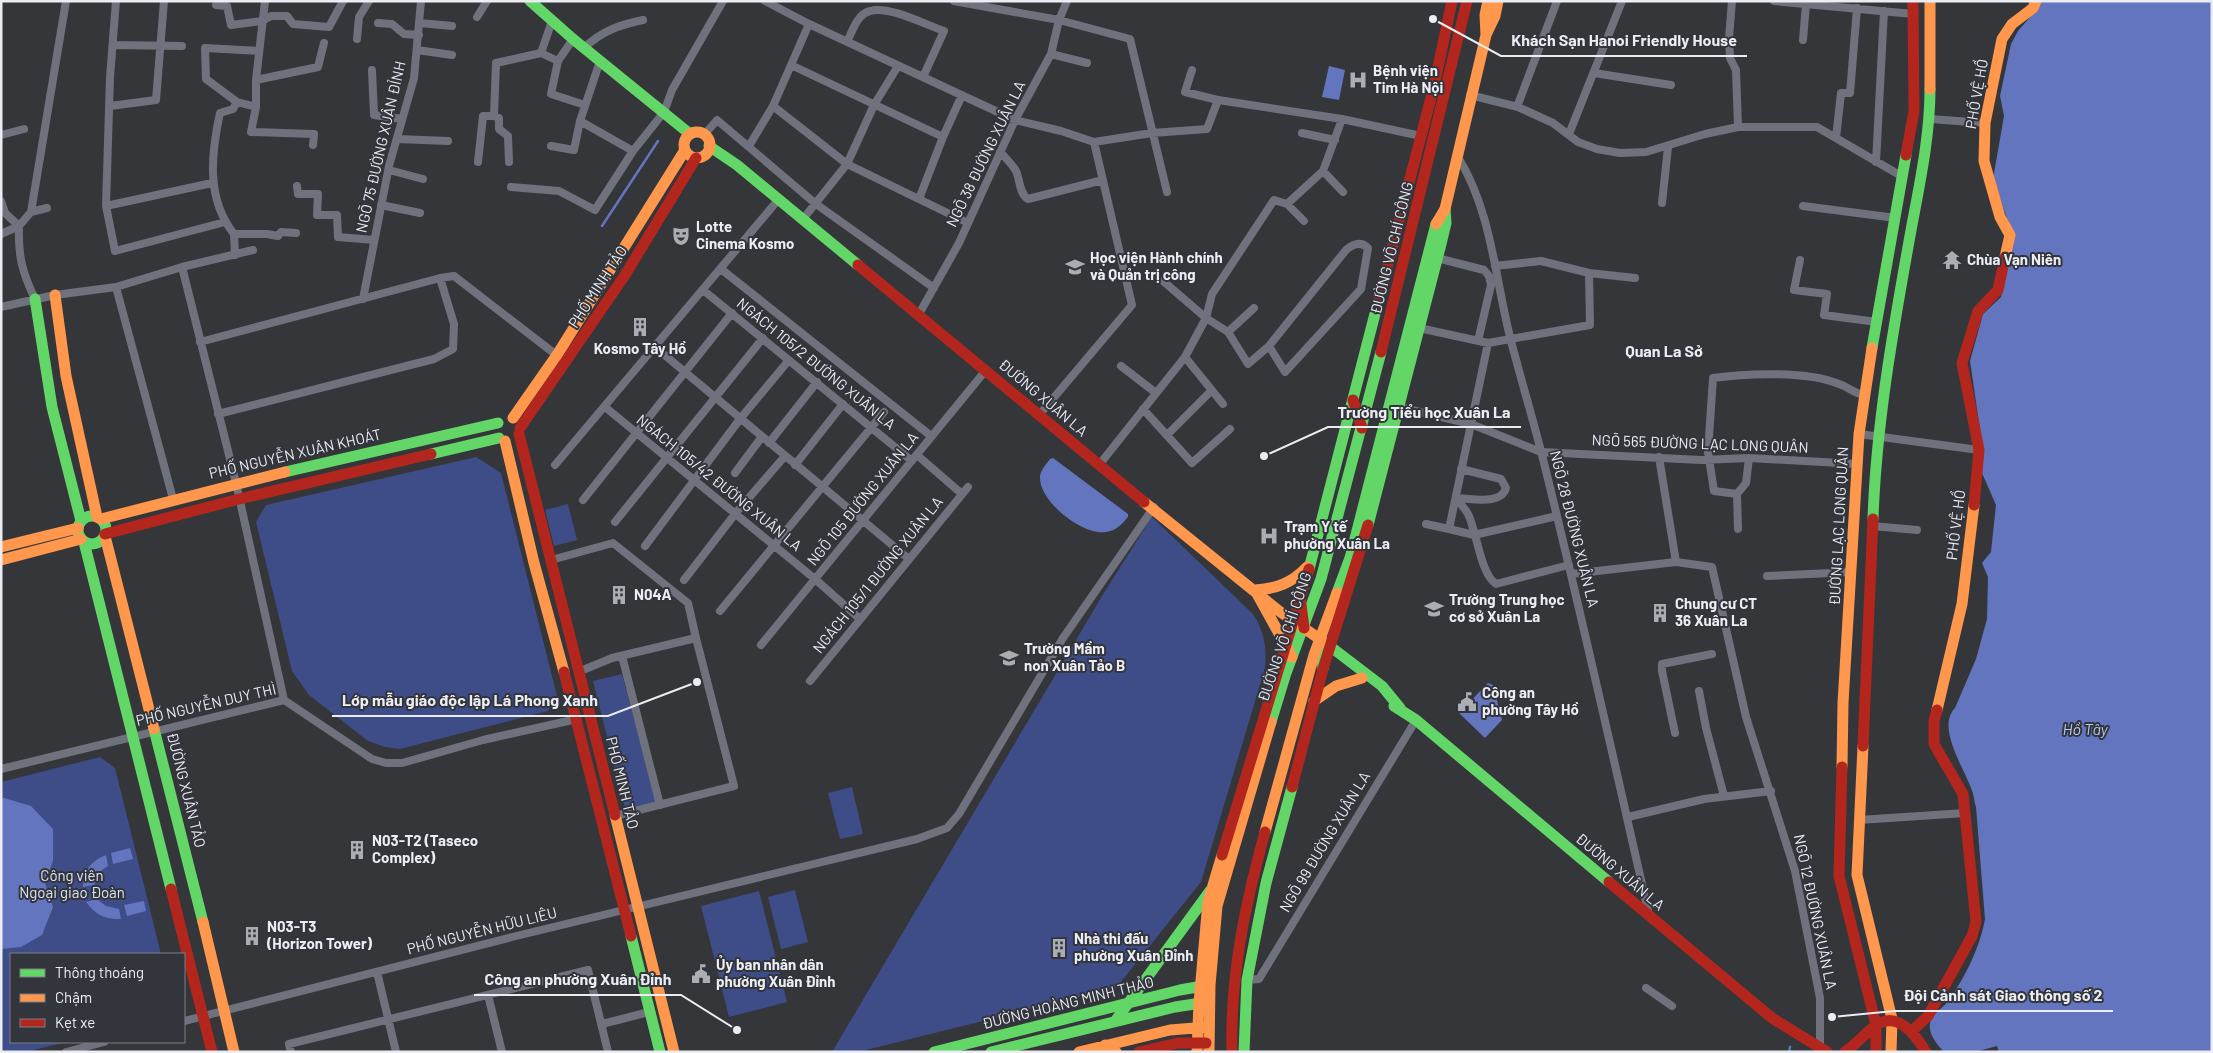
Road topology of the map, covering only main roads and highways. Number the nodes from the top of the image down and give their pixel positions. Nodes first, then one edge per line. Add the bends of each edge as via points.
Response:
1 (1452, 1) edge
2 (1467, 1) edge
3 (1488, 1) edge
4 (1498, 1) edge
5 (1913, 1) edge
6 (1930, 1) edge
7 (2036, 1) edge
8 (533, 2) edge
9 (1486, 35) junction
10 (690, 134) junction
11 (710, 146) junction
12 (684, 150) junction
13 (696, 158) junction
14 (1445, 209) junction
15 (55, 295) road end
16 (35, 298) road end
17 (562, 358) junction
18 (1353, 400) junction
19 (498, 423) junction
20 (517, 427) junction
21 (1362, 428) junction
22 (502, 439) junction
23 (99, 518) junction
24 (81, 532) junction
25 (105, 535) junction
26 (1, 547) edge
27 (1, 560) edge
28 (1311, 562) junction
29 (1255, 590) junction
30 (1346, 596) junction
31 (1300, 597) junction
32 (1334, 603) junction
33 (1292, 620) junction
34 (1304, 629) junction
35 (1320, 638) junction
36 (1285, 645) junction
37 (1330, 646) junction
38 (1292, 658) junction
39 (1323, 669) junction
40 (1360, 674) junction
41 (1282, 688) junction
42 (1271, 697) junction
43 (1314, 701) junction
44 (1213, 887) junction
45 (1208, 902) junction
46 (1214, 936) junction
47 (1205, 986) junction
48 (1204, 1003) junction
49 (1128, 1004) junction
50 (1892, 1019) junction
51 (1116, 1020) junction
52 (1876, 1025) junction
53 (1203, 1028) junction
54 (1912, 1032) junction
55 (1105, 1045) junction
56 (1203, 1048) edge
57 (1824, 1049) edge
58 (212, 1052) edge
59 (234, 1052) edge
60 (660, 1052) edge
61 (674, 1052) edge
62 (934, 1052) edge
63 (991, 1052) edge
64 (1079, 1052) edge
65 (1116, 1052) edge
66 (1139, 1052) edge
67 (1232, 1052) edge
68 (1244, 1052) edge
69 (1845, 1052) edge
70 (1876, 1052) edge
71 (1892, 1052) edge
72 (1926, 1052) edge

1 - 18 main road, ĐƯỜNG VÕ CHÍ CÔNG
2 - 21 main road, ĐƯỜNG VÕ CHÍ CÔNG
3 - 9 main road
4 - 9 main road
5 - 52 main road, ĐƯỜNG LẠC LONG QUÂN via 1914,111 1859,434 1843,703 1839,876
6 - 50 main road via 1930,119 1879,437 1856,875
7 - 54 main road, PHỐ VỆ HỒ via 2033,8 2012,24 2002,39 1985,123 1984,161 2000,217 2010,235 1998,290 1978,311 1962,363 1978,450 1962,604 1934,721 1934,744 1964,794 1975,930 1928,1016
8 - 10 main road via 573,39
9 - 14 main road
10 - 11 main road via 699,132
10 - 12 main road via 685,140
11 - 13 main road via 704,156
11 - 29 main road, ĐƯỜNG XUÂN LA via 804,219 1099,465
12 - 13 main road
12 - 17 main road, PHỐ MINH TẢO
13 - 17 main road, PHỐ MINH TẢO via 625,275
14 - 30 main road via 1446,223 1366,532
14 - 32 main road via 1437,221 1374,471
15 - 23 main road via 66,376
16 - 24 main road via 52,407
17 - 20 main road, PHỐ MINH TẢO
18 - 21 main road
18 - 28 main road, ĐƯỜNG VÕ CHÍ CÔNG
19 - 20 main road via 506,418
19 - 22 main road via 496,432
19 - 23 main road, PHỐ NGUYỄN XUÂN KHOÁT
20 - 22 main road via 515,439
20 - 61 main road, PHỐ MINH TẢO
21 - 34 main road, ĐƯỜNG VÕ CHÍ CÔNG
22 - 25 main road via 239,499
22 - 60 main road, PHỐ MINH TẢO via 578,718
23 - 24 main road via 88,516
23 - 25 main road via 106,527
24 - 25 main road via 93,544
24 - 26 main road
24 - 27 main road
24 - 58 main road
25 - 59 main road, ĐƯỜNG XUÂN TẢO
28 - 29 main road via 1297,579 1281,588
28 - 31 main road, ĐƯỜNG VÕ CHÍ CÔNG
29 - 33 main road, ĐƯỜNG XUÂN LA
29 - 36 main road
30 - 32 main road
30 - 37 main road
31 - 33 main road, ĐƯỜNG VÕ CHÍ CÔNG
31 - 34 main road
32 - 35 main road
33 - 34 main road, ĐƯỜNG XUÂN LA
33 - 36 main road, ĐƯỜNG VÕ CHÍ CÔNG
34 - 35 main road, ĐƯỜNG XUÂN LA
34 - 38 main road, ĐƯỜNG VÕ CHÍ CÔNG
35 - 37 main road, ĐƯỜNG XUÂN LA
35 - 39 main road
35 - 67 main road via 1244,912 1233,984
36 - 38 main road
36 - 42 main road, ĐƯỜNG VÕ CHÍ CÔNG
37 - 39 main road
37 - 40 main road, ĐƯỜNG XUÂN LA
38 - 41 main road, ĐƯỜNG VÕ CHÍ CÔNG
39 - 43 main road
40 - 43 main road via 1332,686
40 - 57 main road, ĐƯỜNG XUÂN LA via 1390,704 1416,720 1772,1018
41 - 42 main road
41 - 46 main road, ĐƯỜNG VÕ CHÍ CÔNG via 1217,906
42 - 44 main road, ĐƯỜNG VÕ CHÍ CÔNG
43 - 68 main road via 1264,891 1247,980
44 - 45 main road, ĐƯỜNG VÕ CHÍ CÔNG
44 - 49 main road
45 - 46 main road
45 - 47 main road, ĐƯỜNG VÕ CHÍ CÔNG
46 - 47 main road, ĐƯỜNG VÕ CHÍ CÔNG
47 - 48 main road, ĐƯỜNG VÕ CHÍ CÔNG
47 - 49 main road, ĐƯỜNG HOÀNG MINH THẢO
48 - 51 main road, ĐƯỜNG HOÀNG MINH THẢO
48 - 53 main road, ĐƯỜNG VÕ CHÍ CÔNG
49 - 51 main road
49 - 62 main road, ĐƯỜNG HOÀNG MINH THẢO
50 - 52 main road
50 - 54 main road
50 - 71 main road
51 - 63 main road, ĐƯỜNG HOÀNG MINH THẢO
52 - 69 main road
52 - 70 main road, ĐƯỜNG LẠC LONG QUÂN
53 - 55 main road via 1170,1030
53 - 56 main road, ĐƯỜNG VÕ CHÍ CÔNG
54 - 72 main road
55 - 64 main road
55 - 65 main road
56 - 66 main road via 1178,1043

